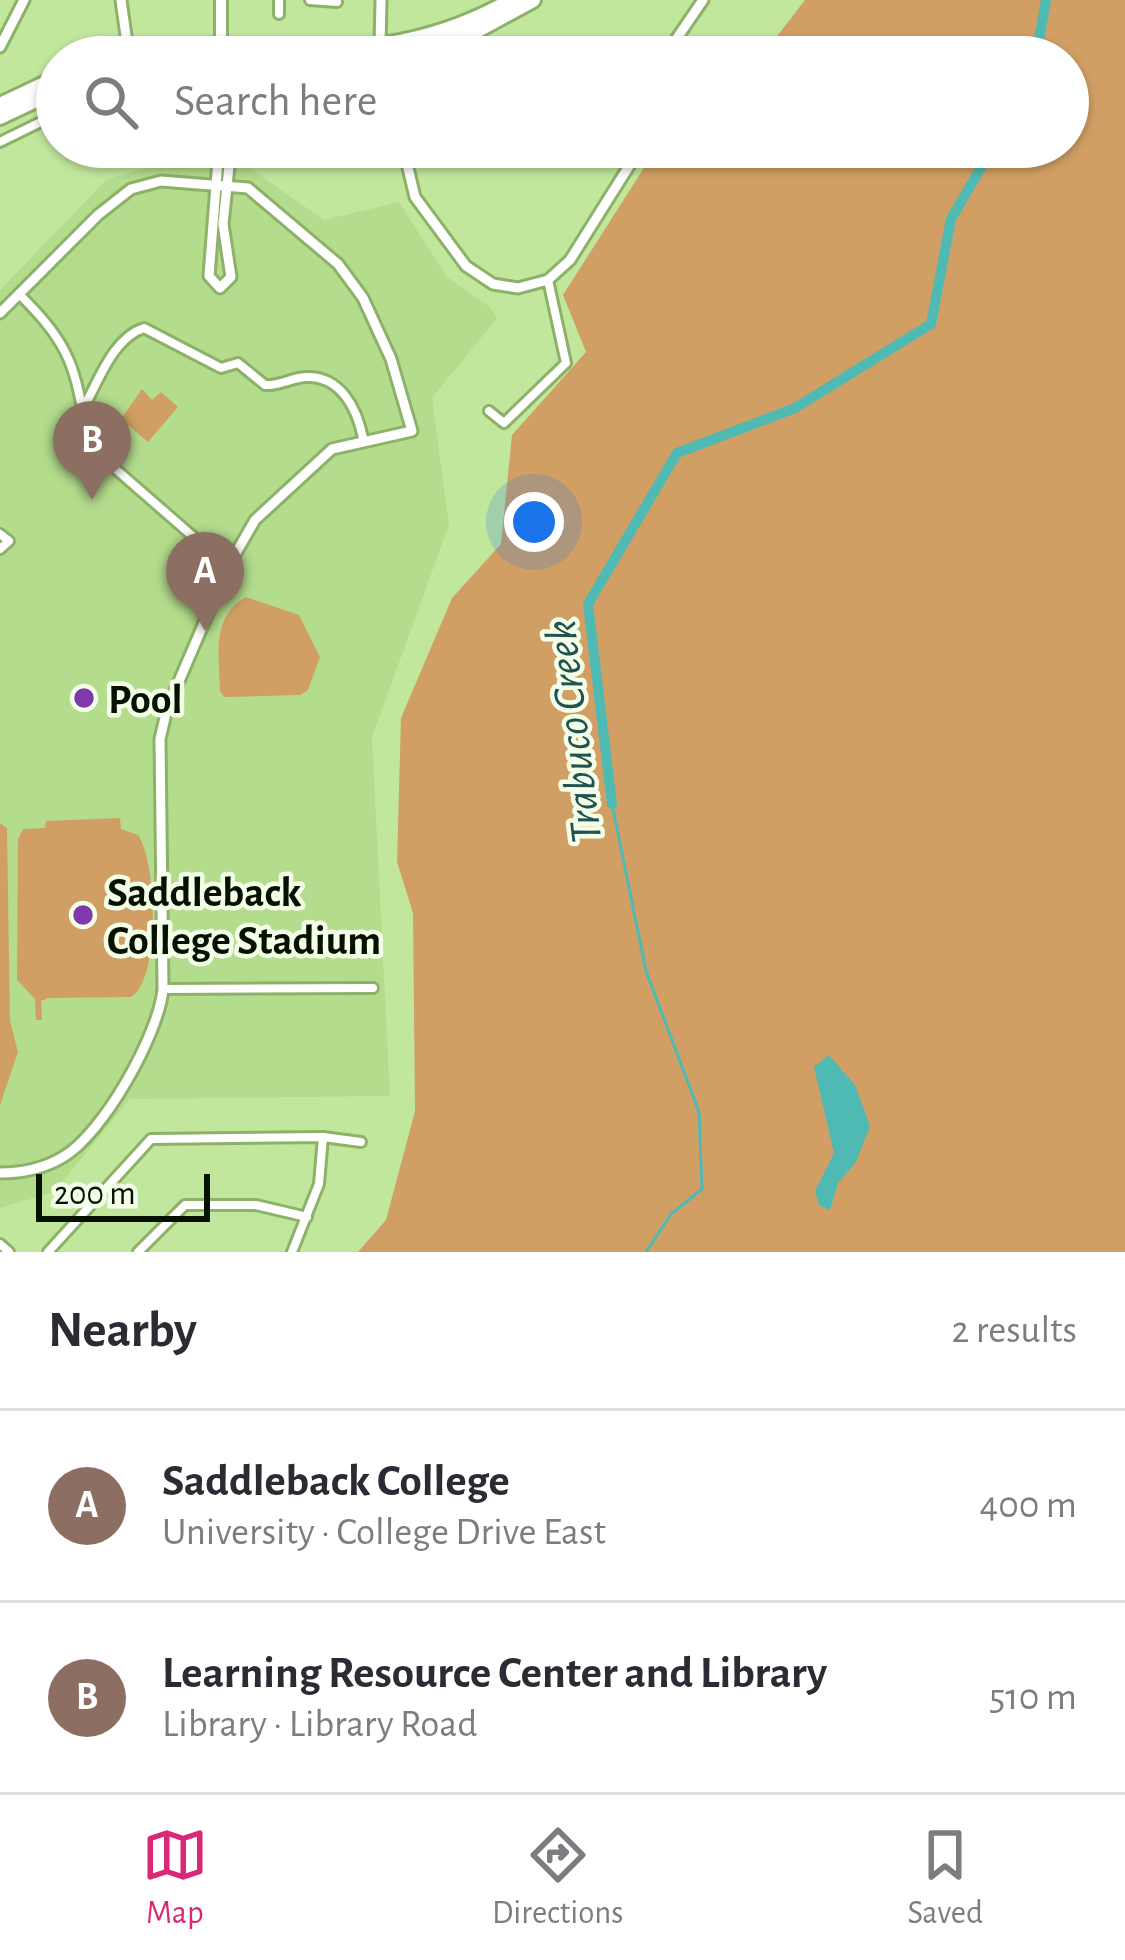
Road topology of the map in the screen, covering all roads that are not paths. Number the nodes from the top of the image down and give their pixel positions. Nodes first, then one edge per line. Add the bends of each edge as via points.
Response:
1 (25, 0) edge
2 (118, 0) edge
3 (220, 0) edge
4 (279, 0) edge
5 (310, 0) edge
6 (381, 0) edge
7 (512, 0) edge
8 (533, 0) edge
9 (703, 0) edge
10 (338, 1) edge
11 (279, 14) dead end
12 (333, 15) dead end
13 (125, 36) edge
14 (221, 36) edge
15 (382, 36) edge
16 (439, 36) edge
17 (467, 36) edge
18 (678, 36) edge
19 (0, 47) edge
20 (36, 88) edge
21 (36, 100) edge
22 (0, 105) edge
23 (0, 117) edge
24 (36, 124) edge
25 (0, 142) edge
26 (220, 168) edge
27 (225, 168) edge
28 (408, 168) edge
29 (628, 168) edge
30 (221, 185) junction
31 (226, 268) junction
32 (212, 269) junction
33 (548, 280) junction
34 (19, 294) junction
35 (0, 313) edge
36 (82, 410) junction
37 (489, 411) dead end
38 (363, 438) junction
39 (0, 534) edge
40 (0, 549) edge
41 (228, 567) junction
42 (374, 988) dead end
43 (163, 989) junction
44 (323, 1137) junction
45 (362, 1142) dead end
46 (0, 1173) edge
47 (307, 1217) junction
48 (0, 1244) edge
49 (8, 1252) edge
50 (47, 1252) edge
51 (138, 1252) edge
52 (292, 1252) edge

1 - 19 street
2 - 13 street
3 - 14 main road
4 - 11 street
5 - 10 street
6 - 15 street
7 - 16 main road
8 - 17 main road
9 - 18 street
10 - 12 street
20 - 22 main road
21 - 23 main road
24 - 25 street
26 - 30 street
27 - 30 street
28 - 33 street via 415,197 473,274 506,287
29 - 33 street via 570,260
30 - 31 street
30 - 32 street
30 - 34 street via 161,181 131,189
30 - 38 street via 259,194 338,264 370,310 412,430
31 - 32 street
31 - 32 street via 230,280 220,288 210,280
33 - 37 street via 566,363 504,423
34 - 35 street
34 - 36 street via 64,342
36 - 38 street via 99,375 144,328 221,368 238,363 265,385 307,377 335,387 353,402
36 - 41 street via 88,445
38 - 41 street via 332,449 274,499
39 - 40 street via 8,543
41 - 43 street via 160,734
42 - 43 street
43 - 46 street via 153,1032 92,1132 40,1168
44 - 45 street
44 - 47 street
44 - 50 street via 152,1139
47 - 51 street via 256,1204 184,1205
47 - 52 street
48 - 49 street

